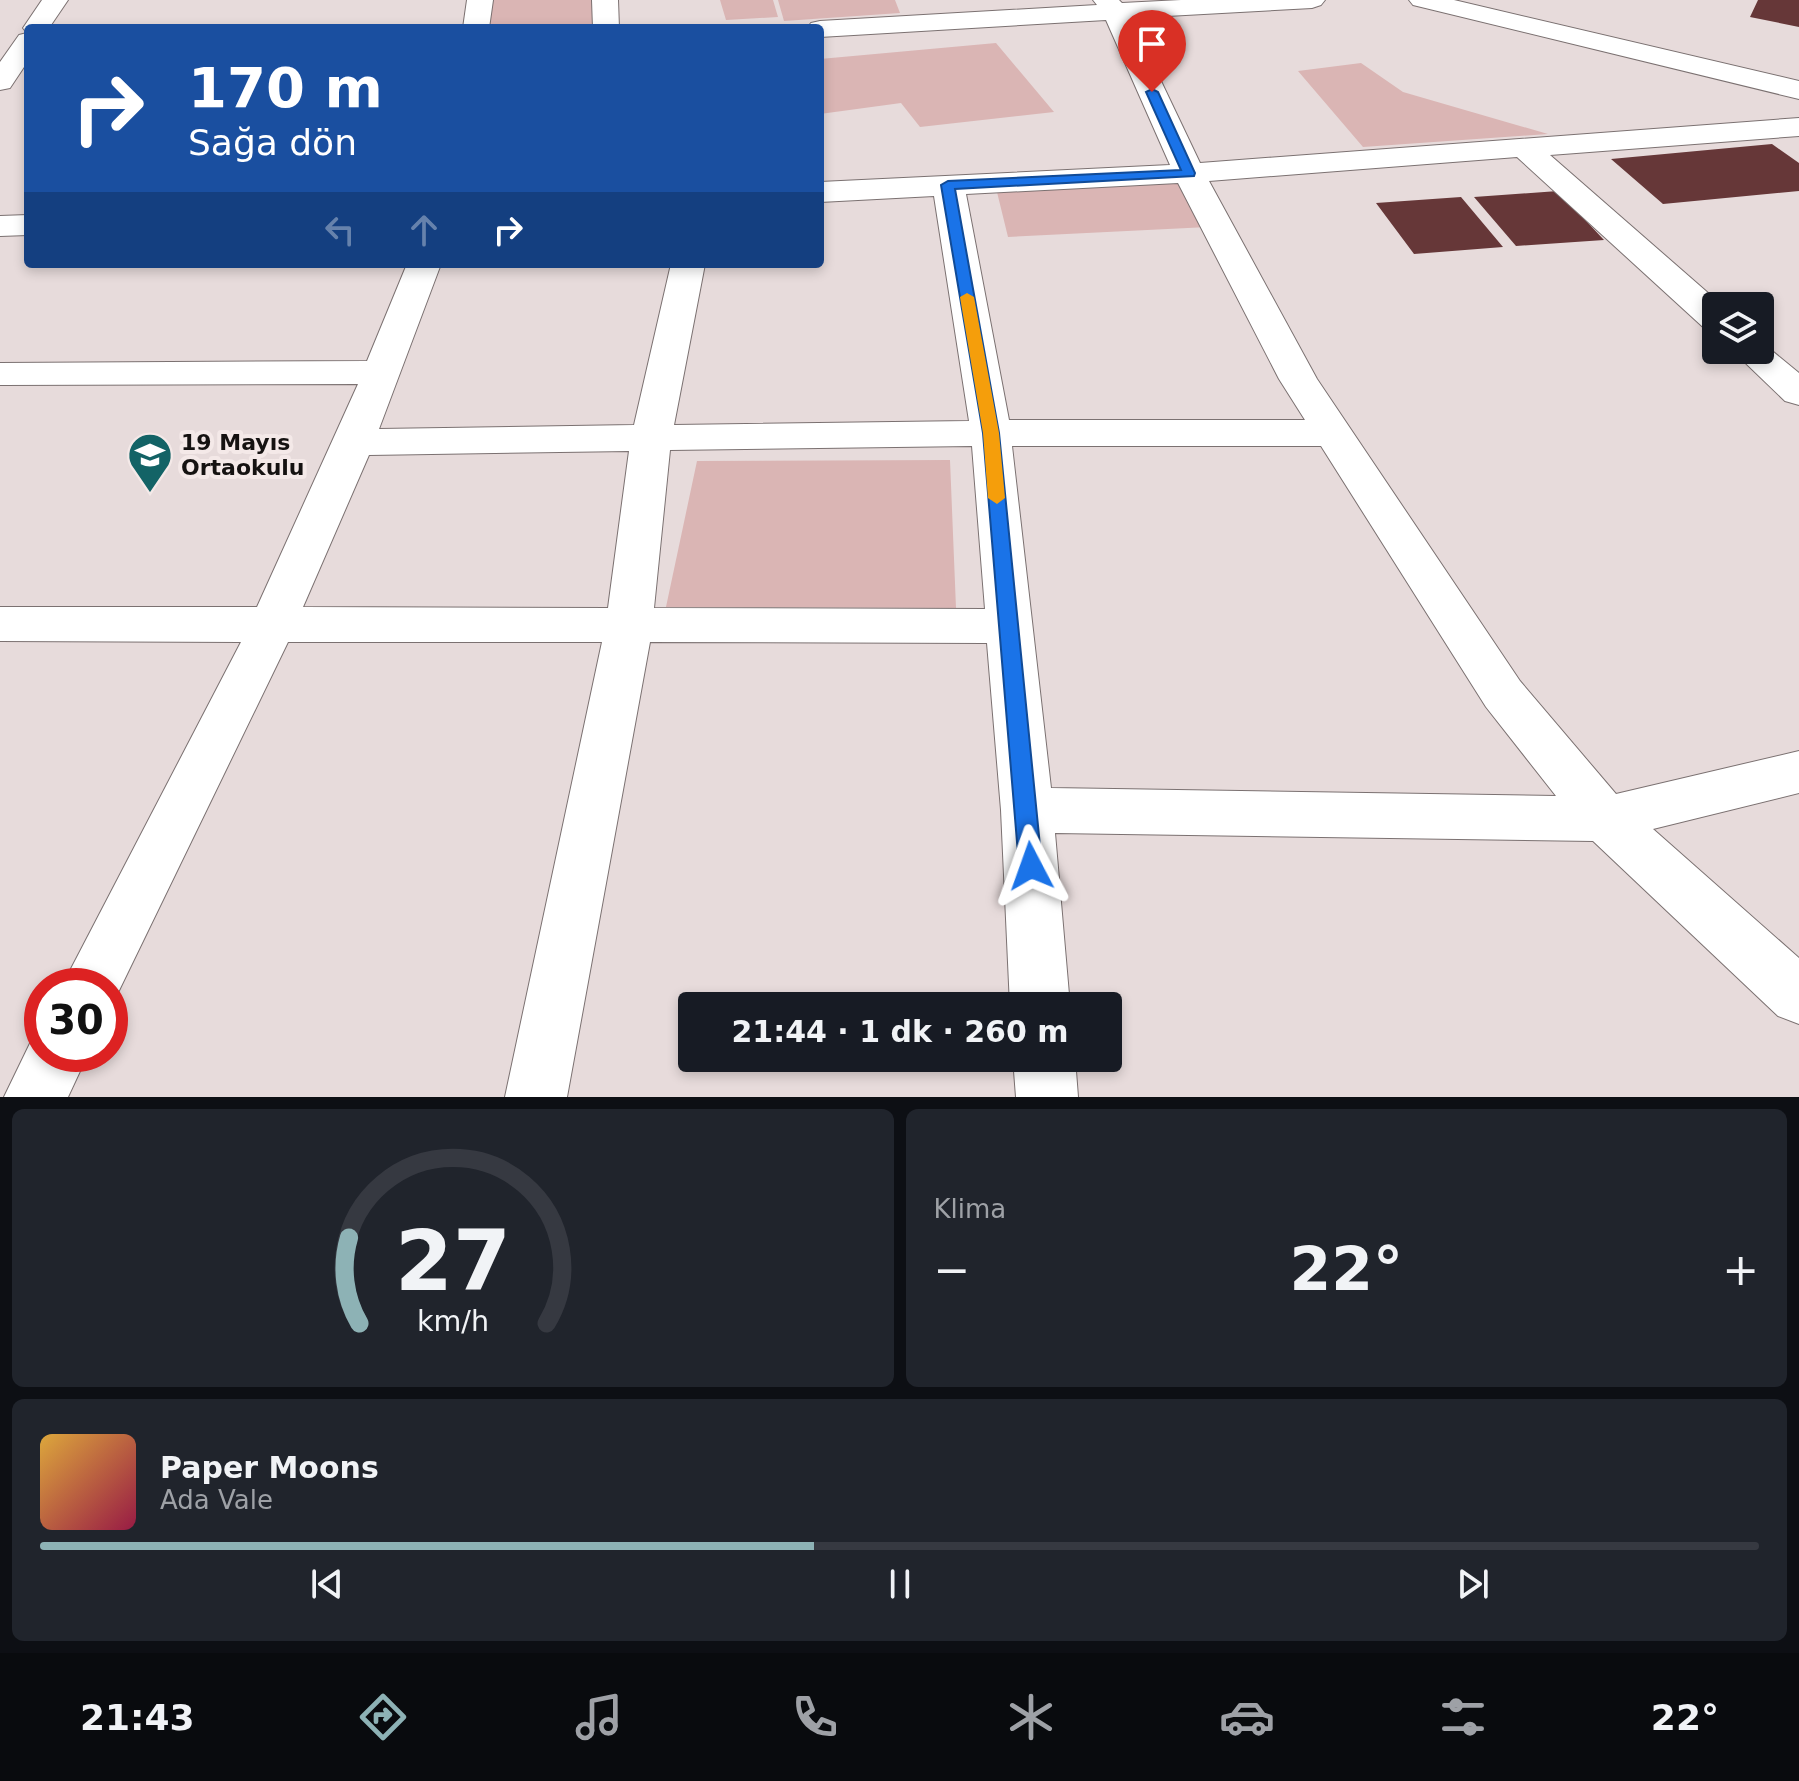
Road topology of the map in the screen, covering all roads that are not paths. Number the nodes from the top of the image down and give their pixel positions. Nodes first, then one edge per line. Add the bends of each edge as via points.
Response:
1 (55, 0) edge
2 (480, 0) edge
3 (605, 0) edge
4 (1312, 0) edge
5 (1422, 0) edge
6 (1110, 6) edge
7 (39, 24) edge
8 (477, 24) edge
9 (606, 24) edge
10 (824, 29) edge
11 (24, 47) edge
12 (0, 82) edge
13 (24, 89) edge
14 (1799, 90) edge
15 (0, 91) edge
16 (1799, 127) edge
17 (1524, 148) junction
18 (1189, 173) junction
19 (948, 185) junction
20 (824, 192) edge
21 (24, 225) edge
22 (0, 226) edge
23 (422, 268) edge
24 (687, 268) edge
25 (1702, 307) edge
26 (1767, 364) edge
27 (382, 372) junction
28 (0, 374) edge
29 (1799, 393) edge
30 (991, 433) junction
31 (1333, 433) junction
32 (651, 438) junction
33 (354, 442) junction
34 (0, 624) edge
35 (272, 626) junction
36 (1009, 626) junction
37 (629, 627) junction
38 (1799, 772) edge
39 (1027, 810) junction
40 (1605, 819) junction
41 (100, 968) edge
42 (1039, 992) edge
43 (1799, 996) edge
44 (48, 1072) edge
45 (1045, 1072) edge
46 (35, 1097) edge
47 (536, 1097) edge
48 (1047, 1097) edge

1 - 7 street
2 - 8 street
3 - 9 street
4 - 6 street
5 - 14 street
6 - 10 street
6 - 18 street
11 - 12 street
13 - 15 street
16 - 17 street
17 - 18 street
17 - 25 street
18 - 19 street
18 - 31 street via 1298,379
19 - 20 street
19 - 30 street
21 - 22 street
23 - 27 street
24 - 32 street
26 - 29 street
27 - 28 street
27 - 33 street
30 - 31 street
30 - 32 street
30 - 36 street
31 - 40 street via 1503,694
32 - 33 street
32 - 37 street
33 - 35 street
34 - 35 street
35 - 37 street
35 - 41 street
36 - 37 street
36 - 39 street
37 - 47 street
38 - 40 street
39 - 40 street
39 - 42 street
40 - 43 street
44 - 46 street
45 - 48 street

